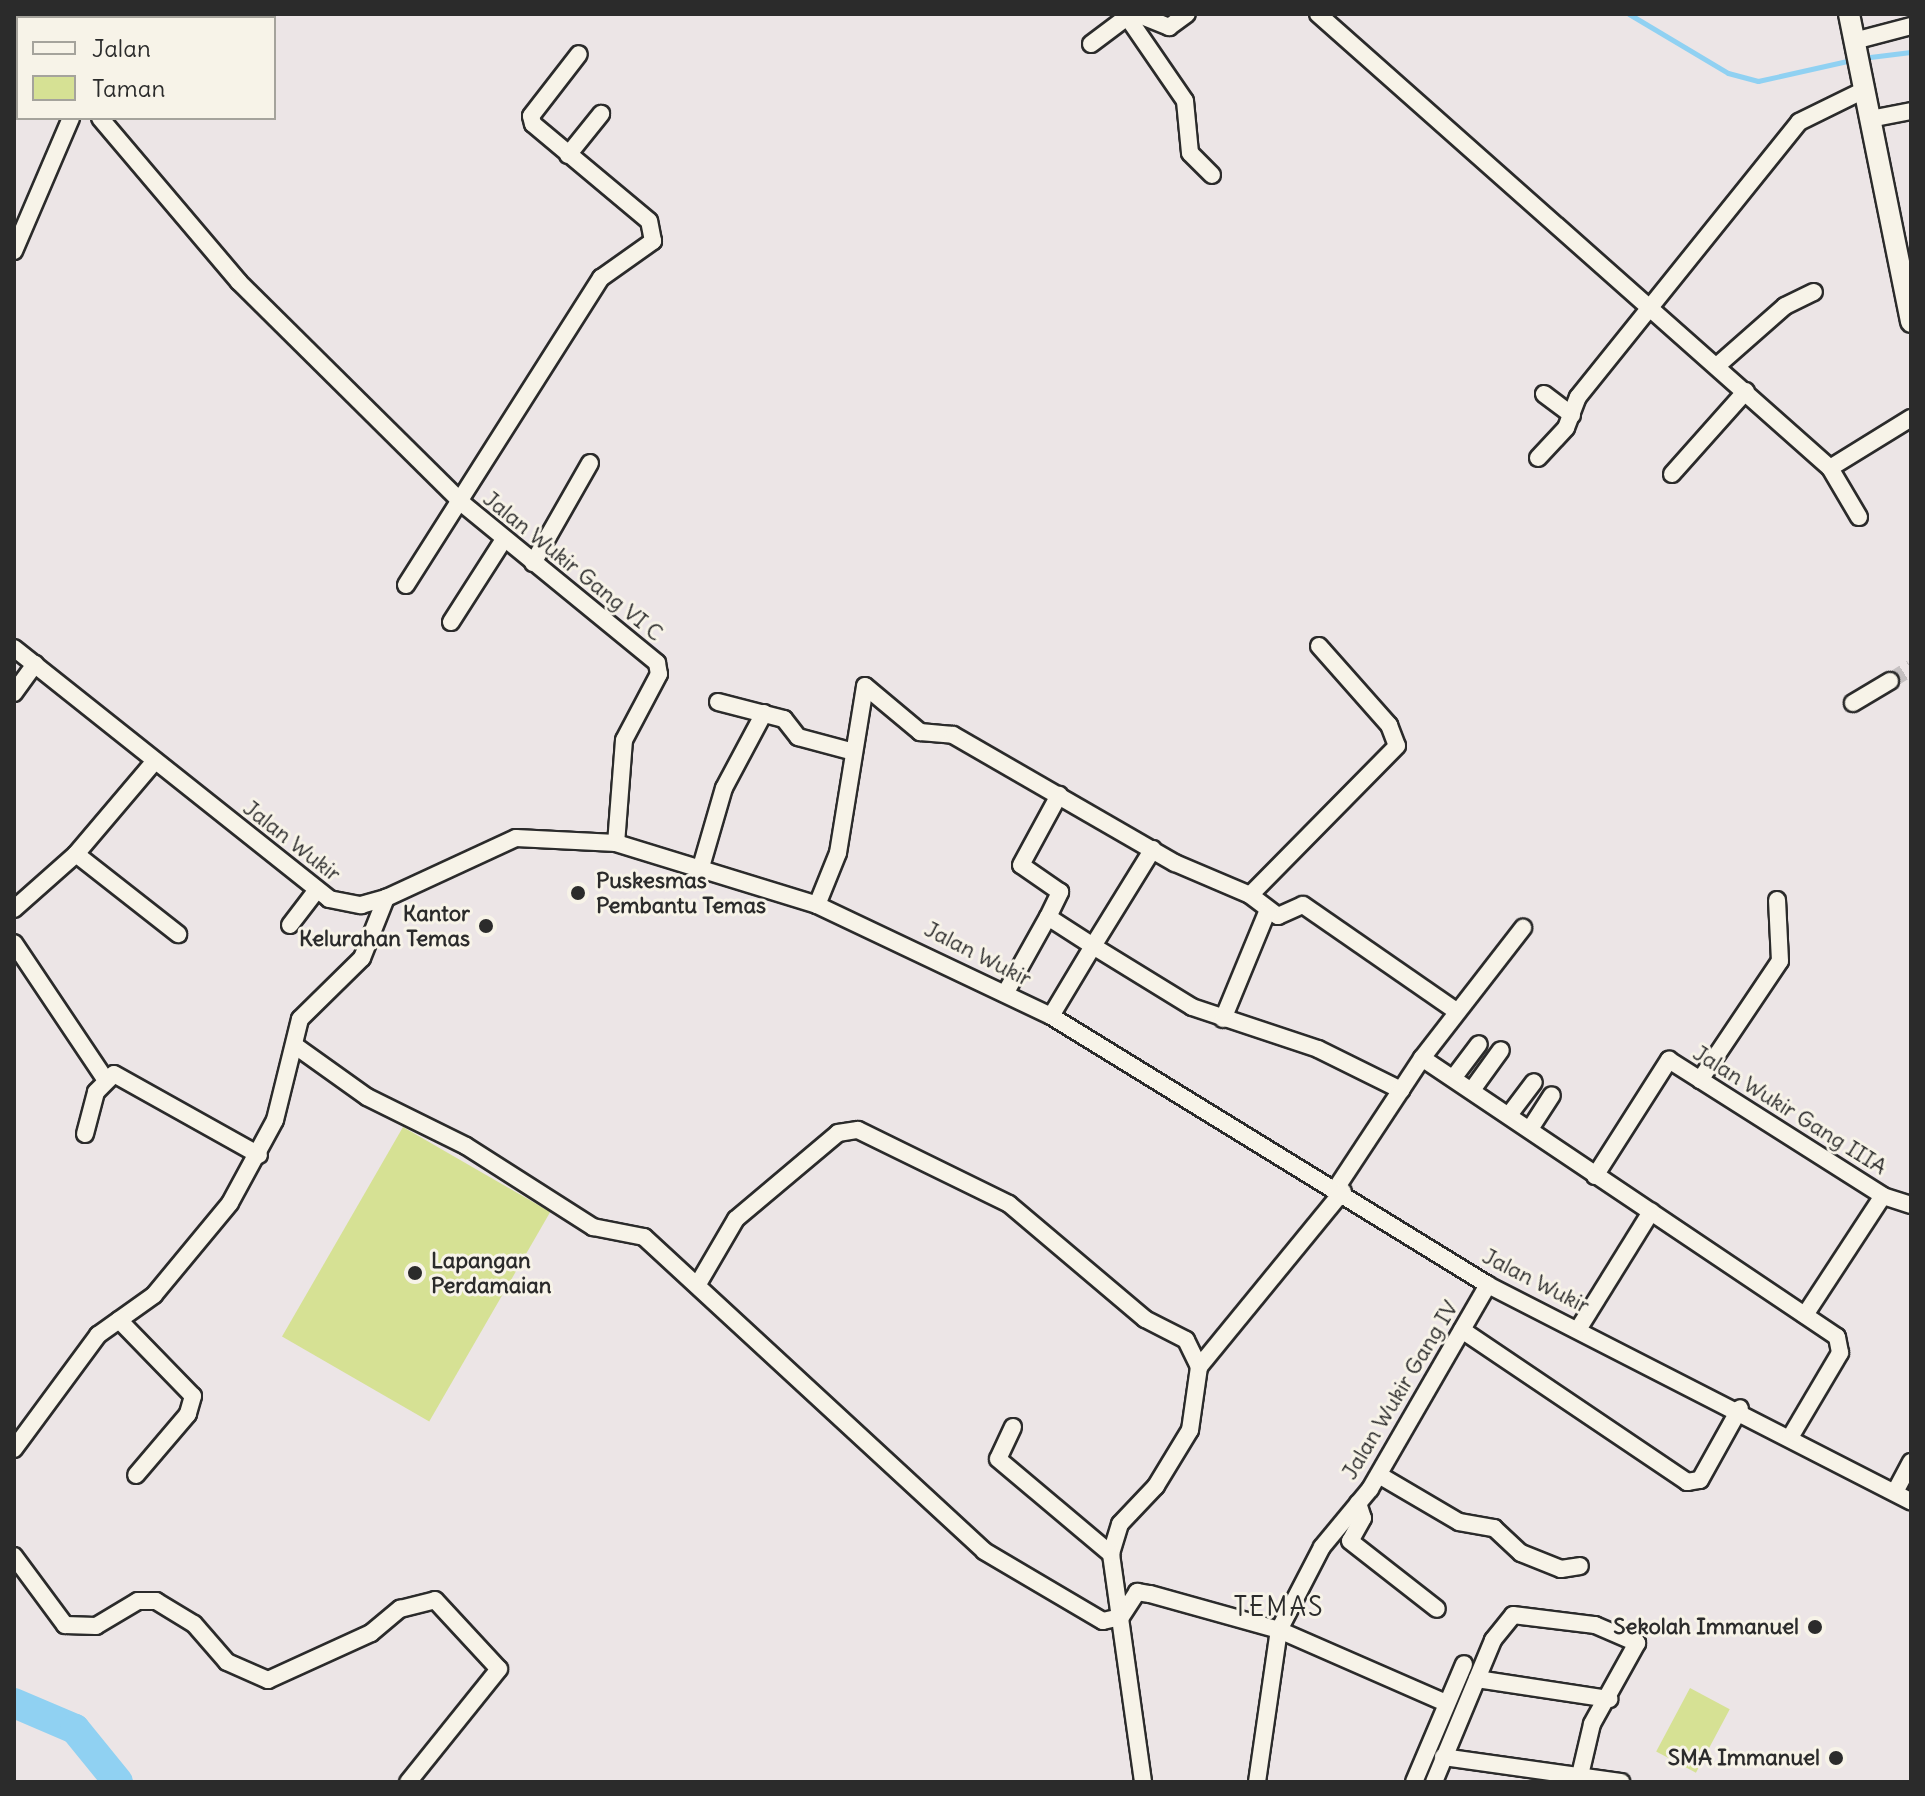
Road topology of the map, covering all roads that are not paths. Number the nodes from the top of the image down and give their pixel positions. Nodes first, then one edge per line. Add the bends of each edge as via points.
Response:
1 (1131, 14) edge
2 (1187, 14) edge
3 (1318, 14) edge
4 (1849, 14) edge
5 (1911, 26) edge
6 (1091, 44) dead end
7 (1856, 53) junction
8 (579, 54) dead end
9 (1862, 91) junction
10 (601, 114) dead end
11 (1899, 115) edge
12 (70, 120) edge
13 (102, 120) edge
14 (568, 155) junction
15 (1212, 175) dead end
16 (14, 251) edge
17 (1814, 292) dead end
18 (1654, 305) junction
19 (1911, 322) edge
20 (1718, 365) junction
21 (1746, 391) junction
22 (1544, 394) dead end
23 (1572, 415) junction
24 (1911, 418) edge
25 (1538, 458) dead end
26 (590, 463) dead end
27 (1830, 468) junction
28 (1672, 474) dead end
29 (463, 504) junction
30 (1859, 517) dead end
31 (504, 539) junction
32 (533, 563) junction
33 (406, 585) dead end
34 (451, 622) dead end
35 (1319, 646) dead end
36 (14, 648) edge
37 (35, 664) junction
38 (1890, 681) tunnel mouth
39 (14, 693) edge
40 (718, 702) dead end
41 (1853, 703) dead end
42 (764, 713) junction
43 (854, 752) junction
44 (155, 761) junction
45 (1059, 795) junction
46 (616, 843) junction
47 (1153, 849) junction
48 (76, 854) junction
49 (701, 867) junction
50 (316, 891) junction
51 (1250, 895) junction
52 (386, 898) junction
53 (1777, 900) dead end
54 (817, 905) junction
55 (14, 909) edge
56 (1268, 910) junction
57 (1048, 917) junction
58 (290, 925) dead end
59 (1523, 928) dead end
60 (178, 934) dead end
61 (14, 943) edge
62 (1093, 946) junction
63 (1006, 992) junction
64 (1456, 1011) junction
65 (1051, 1016) junction
66 (1223, 1019) junction
67 (1479, 1044) dead end
68 (297, 1047) junction
69 (1501, 1050) dead end
70 (1422, 1058) junction
71 (1454, 1077) junction
72 (105, 1079) junction
73 (1700, 1080) junction
74 (1534, 1082) dead end
75 (1401, 1090) junction
76 (1472, 1090) junction
77 (1552, 1095) dead end
78 (1509, 1115) junction
79 (1530, 1129) junction
80 (85, 1134) dead end
81 (259, 1155) junction
82 (1595, 1176) junction
83 (1340, 1189) junction
84 (1883, 1196) junction
85 (1911, 1205) edge
86 (1651, 1212) junction
87 (698, 1284) junction
88 (1488, 1285) junction
89 (1805, 1315) junction
90 (119, 1320) junction
91 (1579, 1328) junction
92 (1462, 1330) junction
93 (1199, 1367) junction
94 (1740, 1408) junction
95 (1013, 1427) dead end
96 (1791, 1436) junction
97 (14, 1449) edge
98 (1911, 1462) edge
99 (136, 1475) dead end
100 (1379, 1475) junction
101 (1895, 1492) junction
102 (1911, 1501) edge
103 (1358, 1503) junction
104 (1111, 1554) junction
105 (14, 1556) edge
106 (1580, 1566) dead end
107 (1437, 1609) dead end
108 (1121, 1617) junction
109 (1279, 1630) junction
110 (1464, 1664) dead end
111 (1477, 1679) junction
112 (1609, 1699) junction
113 (1444, 1702) junction
114 (1443, 1757) junction
115 (1580, 1775) junction
116 (408, 1782) edge
117 (1143, 1782) edge
118 (1257, 1782) edge
119 (1414, 1782) edge
120 (1434, 1782) edge
121 (1621, 1782) edge

1 - 2 street via 1165,27
1 - 6 street
1 - 15 street via 1185,101 1190,153
3 - 18 street
4 - 7 main road
5 - 7 street
7 - 9 main road
8 - 14 street via 531,116
9 - 11 main road
9 - 18 street via 1802,118
10 - 14 street
11 - 19 main road
12 - 16 street
13 - 29 street, Jalan Wukir Gang VI C via 239,282
14 - 29 street via 649,221 653,241 601,278
17 - 20 street via 1785,306
18 - 20 street
18 - 23 street via 1578,397
20 - 21 street
21 - 27 street
21 - 28 street
22 - 23 street
23 - 25 street
24 - 27 street
26 - 32 street
27 - 30 street
29 - 31 street, Jalan Wukir Gang VI C
29 - 33 street
31 - 32 street, Jalan Wukir Gang VI C
31 - 34 street
32 - 46 street, Jalan Wukir Gang VI C via 657,663 659,674 624,740
35 - 51 street via 1389,725 1397,746
36 - 37 street, Jalan Wukir
37 - 39 street
37 - 44 street, Jalan Wukir
38 - 41 street
40 - 42 street via 750,715
42 - 43 street via 789,722 798,737
42 - 49 street via 724,788
43 - 45 street via 865,686 920,732 953,735
43 - 54 street via 838,853
44 - 48 street
44 - 50 street, Jalan Wukir
45 - 47 street
45 - 57 street via 1021,865 1060,892
46 - 49 street, Jalan Wukir
46 - 52 street, Jalan Wukir via 498,842
47 - 51 street
47 - 62 street
48 - 55 street
48 - 60 street
49 - 54 street, Jalan Wukir
50 - 52 street, Jalan Wukir via 345,905
50 - 58 street
51 - 56 street
52 - 68 street via 362,958 307,1007 295,1031
53 - 73 street via 1780,961
54 - 63 street, Jalan Wukir
56 - 64 street via 1282,916 1303,905
56 - 66 street
57 - 62 street
57 - 63 street
59 - 64 street
61 - 72 street
62 - 65 street
62 - 66 street
63 - 65 street, Jalan Wukir
64 - 70 street
65 - 83 street, Jalan Wukir
66 - 75 street via 1318,1049
67 - 71 street
68 - 81 street
68 - 87 street via 367,1097 466,1146 593,1227 644,1237
69 - 76 street
70 - 71 street
70 - 75 street
71 - 76 street
72 - 80 street
72 - 81 street via 123,1077
73 - 82 street, Jalan Wukir Gang IIIA via 1665,1061
73 - 84 street, Jalan Wukir Gang IIIA
74 - 78 street
75 - 83 street
76 - 78 street
77 - 79 street
78 - 79 street
79 - 82 street
81 - 90 street via 193,1252
82 - 86 street
83 - 88 street, Jalan Wukir
83 - 93 street
84 - 85 street
84 - 89 street, Jalan Wukir Gang IIIA
86 - 89 street
86 - 91 street
87 - 93 street via 736,1219 838,1133 869,1131 940,1174 1009,1204 1145,1319 1186,1340
87 - 108 street via 984,1551 1103,1621
88 - 91 street, Jalan Wukir
88 - 92 street, Jalan Wukir Gang IV
89 - 96 street via 1843,1345
90 - 97 street via 98,1335
90 - 99 street via 193,1396 188,1414
91 - 94 street, Jalan Wukir
92 - 94 street via 1687,1482 1700,1480
92 - 100 street, Jalan Wukir Gang IV
93 - 104 street via 1190,1430 1156,1486 1120,1524
94 - 96 street, Jalan Wukir
95 - 104 street via 998,1459
96 - 101 street, Jalan Wukir
98 - 101 street
100 - 103 street, Jalan Wukir Gang IV
100 - 106 street via 1459,1522 1494,1528 1521,1553 1561,1569
101 - 102 street, Jalan Wukir
103 - 107 street via 1363,1518 1350,1541
103 - 109 street, Jalan Wukir Gang IV via 1322,1547
104 - 108 street
105 - 116 street via 65,1625 96,1626 138,1601 156,1601 194,1624 227,1662 268,1680 371,1633 400,1609 435,1600 499,1669
108 - 109 street via 1137,1592
108 - 117 street
109 - 113 street
109 - 118 street, Jalan Wukir Gang IV
110 - 113 street
111 - 112 street
111 - 112 street via 1504,1618 1540,1616 1595,1625 1637,1643
111 - 114 street
112 - 115 street via 1592,1724
113 - 119 street
114 - 115 street
114 - 120 street
115 - 121 street

